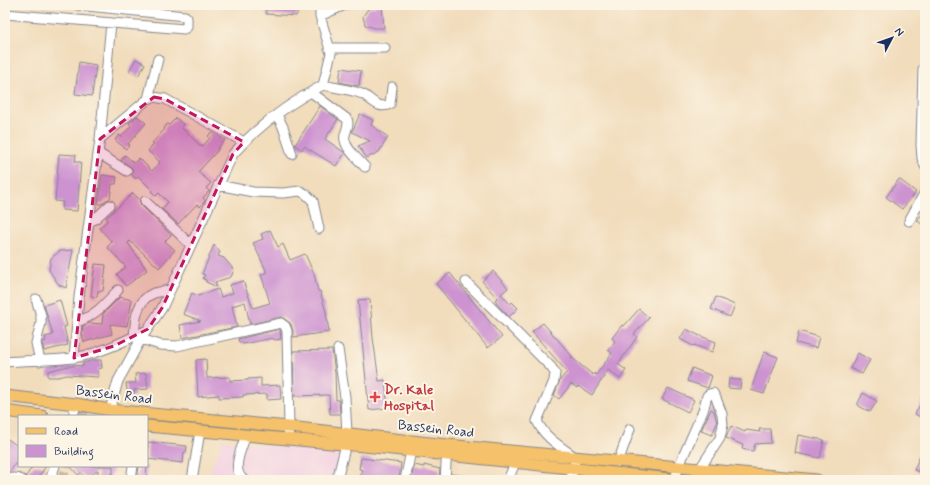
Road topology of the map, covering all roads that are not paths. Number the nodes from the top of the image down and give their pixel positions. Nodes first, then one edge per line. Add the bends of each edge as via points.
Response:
1 (78, 5) edge
2 (320, 5) edge
3 (345, 5) edge
4 (5, 14) edge
5 (163, 14) junction
6 (320, 16) junction
7 (111, 23) junction
8 (161, 27) junction
9 (329, 48) junction
10 (384, 48) dead end
11 (158, 60) dead end
12 (923, 69) dead end
13 (323, 86) junction
14 (392, 87) dead end
15 (311, 92) junction
16 (148, 99) junction
17 (277, 114) junction
18 (100, 139) junction
19 (244, 142) junction
20 (98, 153) junction
21 (292, 154) dead end
22 (925, 166) edge
23 (365, 167) dead end
24 (127, 170) dead end
25 (218, 185) junction
26 (925, 192) edge
27 (146, 200) dead end
28 (110, 205) dead end
29 (910, 221) dead end
30 (89, 222) junction
31 (319, 229) dead end
32 (191, 245) junction
33 (466, 282) dead end
34 (118, 290) dead end
35 (170, 290) junction
36 (36, 299) dead end
37 (77, 322) junction
38 (137, 338) junction
39 (338, 350) dead end
40 (74, 358) junction
41 (40, 361) junction
42 (5, 362) edge
43 (5, 396) edge
44 (76, 404) junction
45 (110, 410) junction
46 (5, 411) edge
47 (35, 415) edge
48 (72, 415) edge
49 (148, 426) edge
50 (289, 426) junction
51 (630, 429) dead end
52 (200, 431) junction
53 (347, 433) junction
54 (246, 435) junction
55 (288, 439) junction
56 (346, 444) junction
57 (447, 450) junction
58 (411, 451) junction
59 (575, 457) junction
60 (618, 462) junction
61 (515, 463) junction
62 (55, 467) edge
63 (133, 467) edge
64 (678, 468) junction
65 (699, 470) junction
66 (572, 475) edge
67 (5, 480) edge
68 (22, 480) edge
69 (50, 480) edge
70 (131, 480) edge
71 (192, 480) edge
72 (244, 480) edge
73 (337, 480) edge
74 (405, 480) edge
75 (445, 480) edge
76 (508, 480) edge
77 (675, 480) edge
78 (680, 480) edge
79 (817, 480) edge

1 - 5 street
2 - 6 street
3 - 6 street
4 - 7 street
5 - 8 street
5 - 8 street via 187,17 187,27
6 - 9 street
7 - 8 street
7 - 18 street
9 - 10 street
9 - 13 street via 331,53
11 - 16 street
12 - 22 street via 921,145
13 - 14 street via 364,95 381,106 390,104
13 - 15 street
15 - 17 street
15 - 23 street via 347,119 344,141
16 - 18 street
16 - 19 street via 165,99
17 - 19 street
17 - 21 street
18 - 20 street
19 - 25 street via 233,154
20 - 24 street
20 - 30 street
25 - 31 street via 252,192 300,191 313,201
25 - 32 street
26 - 29 street
27 - 32 street
28 - 30 street
30 - 37 street
32 - 35 street
33 - 59 street via 551,367 555,374 554,381 537,420 540,427 555,442
34 - 37 street via 99,310
35 - 38 street via 148,329
35 - 38 street via 154,294 140,304 137,312
36 - 41 street via 41,315 36,343
37 - 40 street
38 - 40 street
38 - 45 street via 118,381
38 - 50 street via 160,345 177,346 281,323 287,331
39 - 53 street
40 - 41 street
41 - 42 street
43 - 44 main road, Bassein Road
44 - 45 main road, Bassein Road
44 - 48 street
45 - 50 main road, Bassein Road
46 - 47 main road
49 - 52 main road, Bassein Road
50 - 53 main road, Bassein Road
50 - 55 street
51 - 60 street
52 - 54 main road, Bassein Road
52 - 71 street
53 - 56 street
53 - 57 main road, Bassein Road
54 - 55 main road, Bassein Road
54 - 72 street via 237,464
55 - 56 main road, Bassein Road
56 - 58 main road, Bassein Road
56 - 73 street
57 - 58 main road, Bassein Road
57 - 59 main road, Bassein Road
57 - 61 main road, Bassein Road
57 - 75 street
58 - 74 street
59 - 60 main road, Bassein Road
59 - 66 street
60 - 64 main road, Bassein Road
61 - 66 main road, Bassein Road
61 - 76 street
62 - 69 street
63 - 70 street
64 - 65 main road, Bassein Road
64 - 65 street via 707,396 713,393 722,414 723,425 720,438
64 - 77 street
65 - 79 main road, Bassein Road
66 - 77 main road, Bassein Road
67 - 68 street
77 - 78 main road, Bassein Road

